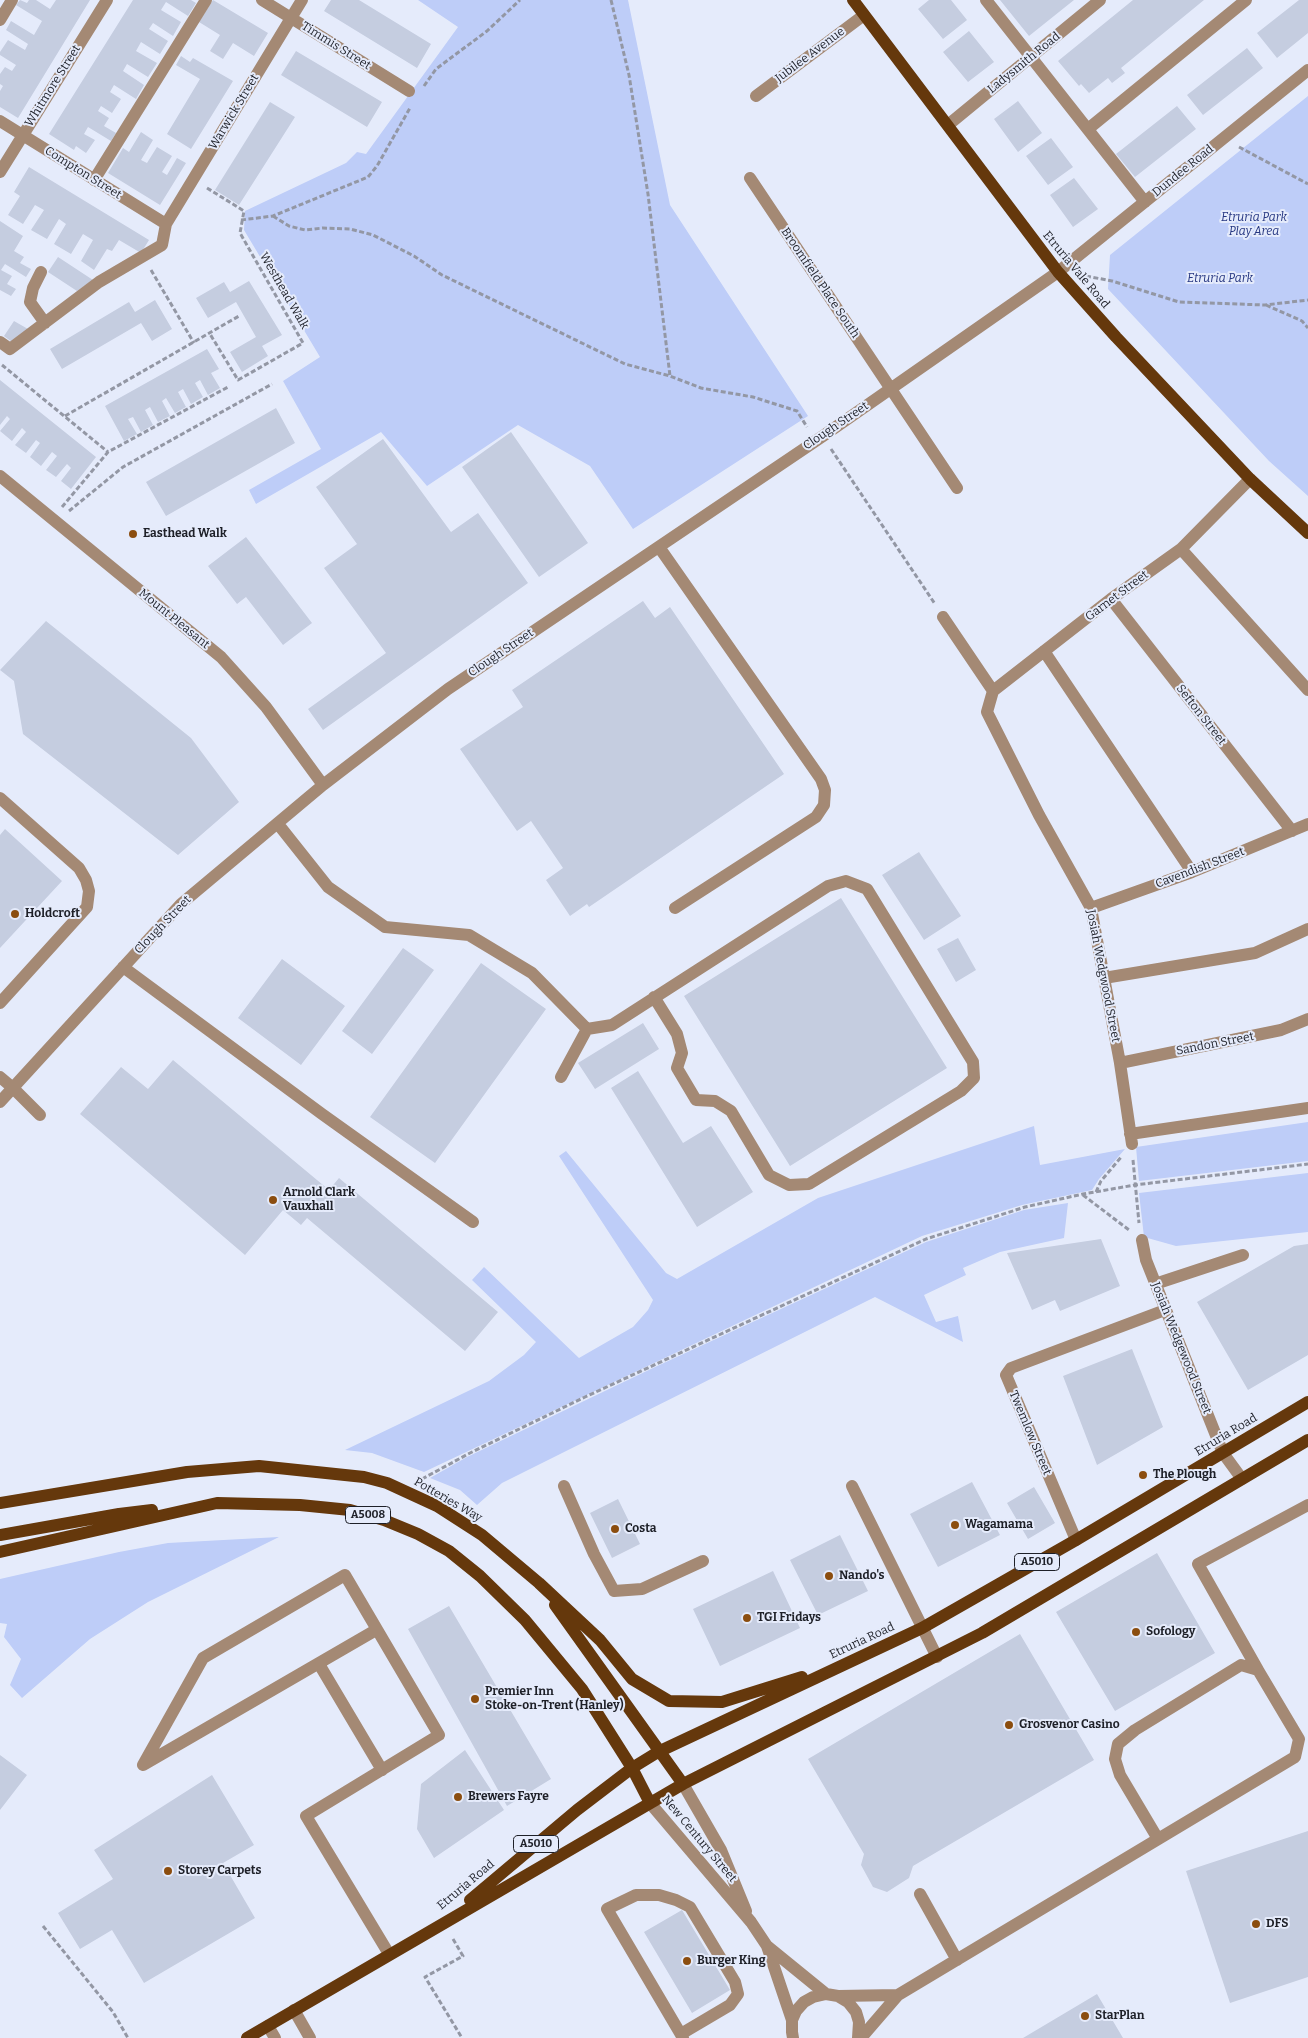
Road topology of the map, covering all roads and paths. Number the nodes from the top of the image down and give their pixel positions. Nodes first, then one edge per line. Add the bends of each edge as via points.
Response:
1 (12, 0) edge
2 (107, 0) edge
3 (206, 0) edge
4 (262, 0) edge
5 (302, 0) edge
6 (520, 0) edge
7 (611, 0) edge
8 (853, 0) edge
9 (986, 0) edge
10 (1100, 0) edge
11 (1246, 0) edge
12 (864, 14) junction
13 (291, 18) junction
14 (0, 20) edge
15 (1032, 57) junction
16 (1308, 70) edge
17 (415, 90) joint
18 (756, 96) dead end
19 (412, 104) dead end
20 (0, 121) edge
21 (948, 125) junction
22 (1088, 129) junction
23 (23, 135) junction
24 (1223, 139) junction
25 (0, 172) edge
26 (750, 178) dead end
27 (193, 179) junction
28 (94, 180) junction
29 (1308, 184) edge
30 (1145, 202) junction
31 (273, 216) junction
32 (241, 220) junction
33 (166, 224) junction
34 (142, 257) junction
35 (41, 272) dead end
36 (1058, 272) junction
37 (1308, 300) edge
38 (1265, 305) junction
39 (239, 316) dead end
40 (45, 323) junction
41 (1308, 328) edge
42 (210, 334) junction
43 (0, 342) edge
44 (194, 343) junction
45 (0, 364) edge
46 (670, 376) junction
47 (272, 384) dead end
48 (228, 387) dead end
49 (891, 389) junction
50 (65, 416) junction
51 (819, 438) junction
52 (108, 452) junction
53 (0, 476) edge
54 (1250, 479) junction
55 (957, 488) dead end
56 (54, 520) junction
57 (1308, 532) edge
58 (659, 547) junction
59 (1181, 549) junction
60 (1111, 600) junction
61 (943, 617) joint
62 (1044, 651) junction
63 (1308, 690) edge
64 (993, 691) junction
65 (323, 785) junction
66 (0, 798) edge
67 (278, 824) junction
68 (1308, 824) edge
69 (1292, 831) junction
70 (1192, 872) junction
71 (675, 908) dead end
72 (1091, 908) junction
73 (1308, 929) edge
74 (123, 967) junction
75 (1104, 978) junction
76 (654, 997) junction
77 (0, 1003) edge
78 (1308, 1018) edge
79 (586, 1029) junction
80 (1120, 1063) junction
81 (0, 1077) edge
82 (561, 1077) dead end
83 (13, 1088) junction
84 (0, 1102) edge
85 (1308, 1108) edge
86 (40, 1115) dead end
87 (1131, 1139) junction
88 (1308, 1164) edge
89 (1135, 1185) junction
90 (1096, 1192) junction
91 (1083, 1194) junction
92 (473, 1222) dead end
93 (1142, 1240) junction
94 (1243, 1255) dead end
95 (1155, 1284) junction
96 (1165, 1310) junction
97 (1308, 1402) edge
98 (1308, 1440) edge
99 (1223, 1453) junction
100 (1242, 1479) junction
101 (564, 1486) dead end
102 (852, 1486) dead end
103 (402, 1490) junction
104 (0, 1503) edge
105 (217, 1503) junction
106 (1308, 1506) edge
107 (0, 1535) edge
108 (1076, 1540) junction
109 (0, 1552) edge
110 (702, 1561) dead end
111 (539, 1583) junction
112 (922, 1628) junction
113 (376, 1630) junction
114 (937, 1657) junction
115 (848, 1663) junction
116 (319, 1664) junction
117 (1258, 1670) junction
118 (1303, 1736) edge
119 (658, 1752) junction
120 (632, 1768) junction
121 (382, 1770) junction
122 (683, 1784) junction
123 (650, 1802) junction
124 (1158, 1839) junction
125 (920, 1894) dead end
126 (443, 1922) junction
127 (751, 1922) junction
128 (43, 1926) dead end
129 (768, 1946) junction
130 (389, 1954) junction
131 (957, 1960) junction
132 (832, 1995) junction
133 (898, 1995) junction
134 (294, 2010) junction
135 (792, 2020) junction
136 (268, 2026) junction
137 (682, 2036) edge
138 (128, 2038) edge
139 (246, 2038) edge
140 (275, 2038) edge
141 (310, 2038) edge
142 (462, 2038) edge
143 (793, 2038) edge
144 (860, 2038) edge

1 - 14 street
2 - 23 street, Whitmore Street
3 - 28 street
4 - 13 street, Timmis Street
5 - 13 street, Warwick Street
6 - 17 path
7 - 46 path via 629,75 645,176
8 - 12 main road, Etruria Vale Road
9 - 15 street
10 - 15 street, Ladysmith Road
11 - 22 street
12 - 18 street, Jubilee Avenue
12 - 21 main road, Etruria Vale Road
13 - 17 street, Timmis Street
13 - 27 street, Warwick Street
15 - 21 street, Ladysmith Road
15 - 22 street
16 - 24 street, Dundee Road
19 - 31 path via 368,176
20 - 23 street, Compton Street
21 - 36 main road, Etruria Vale Road
22 - 30 street
23 - 25 street, Whitmore Street
23 - 28 street, Compton Street
24 - 29 path
24 - 30 street, Dundee Road
26 - 49 street, Broomfield Place South
27 - 32 path, Westhead Walk via 244,211
27 - 33 street, Warwick Street
28 - 33 street, Compton Street
30 - 36 street, Dundee Road
31 - 32 path
31 - 46 path via 289,226 306,230 350,229 373,235 442,275 624,364
32 - 42 path, Westhead Walk via 240,233 303,343 238,380
33 - 34 street, Warwick Street via 162,245
34 - 40 street, Warwick Street via 99,282
34 - 44 path
35 - 40 street via 30,302
36 - 38 path via 1112,280 1179,302
36 - 49 street, Clough Street
36 - 54 main road, Etruria Vale Road
37 - 38 path
38 - 41 path via 1302,321
39 - 42 path
40 - 43 street, Warwick Street via 10,349
42 - 44 path
44 - 50 path
45 - 50 path
46 - 51 path via 701,388 753,397 797,411
47 - 56 path via 123,467
48 - 52 path
49 - 51 street, Clough Street
49 - 55 street, Broomfield Place South
50 - 52 path
51 - 58 street, Clough Street
51 - 61 path
52 - 56 path
53 - 56 street, Mount Pleasant
54 - 57 main road, Etruria Vale Road
54 - 59 street, Garnet Street
56 - 65 street, Mount Pleasant via 221,657 266,708
58 - 65 street, Clough Street via 448,689
58 - 71 street via 821,779 825,790 824,805 816,817
59 - 60 street, Garnet Street
59 - 63 street
60 - 62 street, Garnet Street
60 - 69 street, Sefton Street
61 - 64 street
62 - 64 street, Garnet Street
62 - 70 street
64 - 72 street, Josiah Wedgwood Street via 988,712 1039,815
65 - 67 street, Clough Street
66 - 77 street via 78,868 89,891 87,906
67 - 74 street, Clough Street via 181,904
67 - 79 street via 328,887 384,927 469,935 532,973
68 - 69 street, Cavendish Street
69 - 70 street, Cavendish Street
70 - 72 street, Cavendish Street
72 - 75 street, Josiah Wedgwood Street
73 - 75 street via 1255,953
74 - 83 street, Clough Street
74 - 92 street
75 - 80 street, Josiah Wedgwood Street
76 - 76 street via 828,886 846,881 867,889 973,1062 974,1078 962,1091 809,1184 789,1186 769,1175 731,1111 715,1101 696,1100 677,1068 682,1053 677,1034
76 - 79 street via 612,1025
78 - 80 street, Sandon Street via 1281,1030
79 - 82 street
80 - 87 street, Josiah Wedgwood Street
81 - 83 street
83 - 84 street, Clough Street
83 - 86 street
85 - 87 street
87 - 89 path
87 - 90 path
88 - 89 path
89 - 90 path
89 - 93 path
90 - 91 path
91 - 93 path
91 - 103 path via 1024,1207 926,1239 585,1397
93 - 95 street, Josiah Wedgewood Street
94 - 95 street
95 - 96 street, Josiah Wedgewood Street
96 - 99 street, Josiah Wedgewood Street
96 - 108 street, Twemlow Street via 1011,1368 1006,1375
97 - 99 main road, Etruria Road / A5010
98 - 100 main road, Etruria Road / A5010
99 - 100 street, Josiah Wedgewood Street
99 - 108 main road, Etruria Road / A5010
100 - 114 main road, Etruria Road / A5010
101 - 110 street via 614,1591 642,1589
102 - 112 street
103 - 104 main road, Potteries Way via 364,1477 259,1466 187,1472
103 - 111 main road, Potteries Way via 457,1518
105 - 107 main road, A5008 via 119,1514
105 - 109 main road, A5008
105 - 120 main road, A5008 via 350,1510 418,1534 449,1551 525,1620 582,1689
106 - 117 street via 1198,1564
108 - 112 main road, Etruria Road / A5010
111 - 115 main road, Potteries Way via 600,1640 632,1679 669,1701 722,1702
111 - 119 main road
112 - 114 street
112 - 115 main road, Etruria Road / A5010
113 - 116 street
113 - 116 street via 345,1575 203,1658 143,1765
113 - 121 street via 440,1735
114 - 122 main road, Etruria Road / A5010
115 - 119 main road, Etruria Road / A5010
116 - 121 street
117 - 118 street
117 - 124 street via 1241,1665 1135,1730 1118,1744 1115,1758 1120,1775
118 - 124 street via 1295,1757
119 - 120 main road, Etruria Road / A5010
119 - 122 main road
120 - 123 main road, New Century Street
120 - 126 main road, Etruria Road / A5010
121 - 130 street via 306,1816
122 - 123 main road, Etruria Road / A5010
122 - 127 street, New Century Street via 721,1850
123 - 126 main road, Etruria Road / A5010
123 - 127 street, New Century Street
124 - 131 street
125 - 131 street
126 - 130 main road, Etruria Road / A5010
126 - 142 path via 463,1956 425,1977
127 - 129 street, New Century Street
128 - 138 path via 113,2012
129 - 132 street, New Century Street
129 - 135 street, New Century Street
130 - 134 main road, Etruria Road / A5010
131 - 133 street
132 - 133 street
132 - 135 street via 813,1997 804,2002
132 - 144 street, New Century Street via 848,2002 856,2012
133 - 144 street
134 - 136 main road, Etruria Road / A5010
134 - 141 street
135 - 143 street, New Century Street
136 - 139 main road, Etruria Road / A5010
136 - 140 street
137 - 137 street via 607,1909 636,1895 659,1895 690,1907 735,1982 738,1994 730,2005

